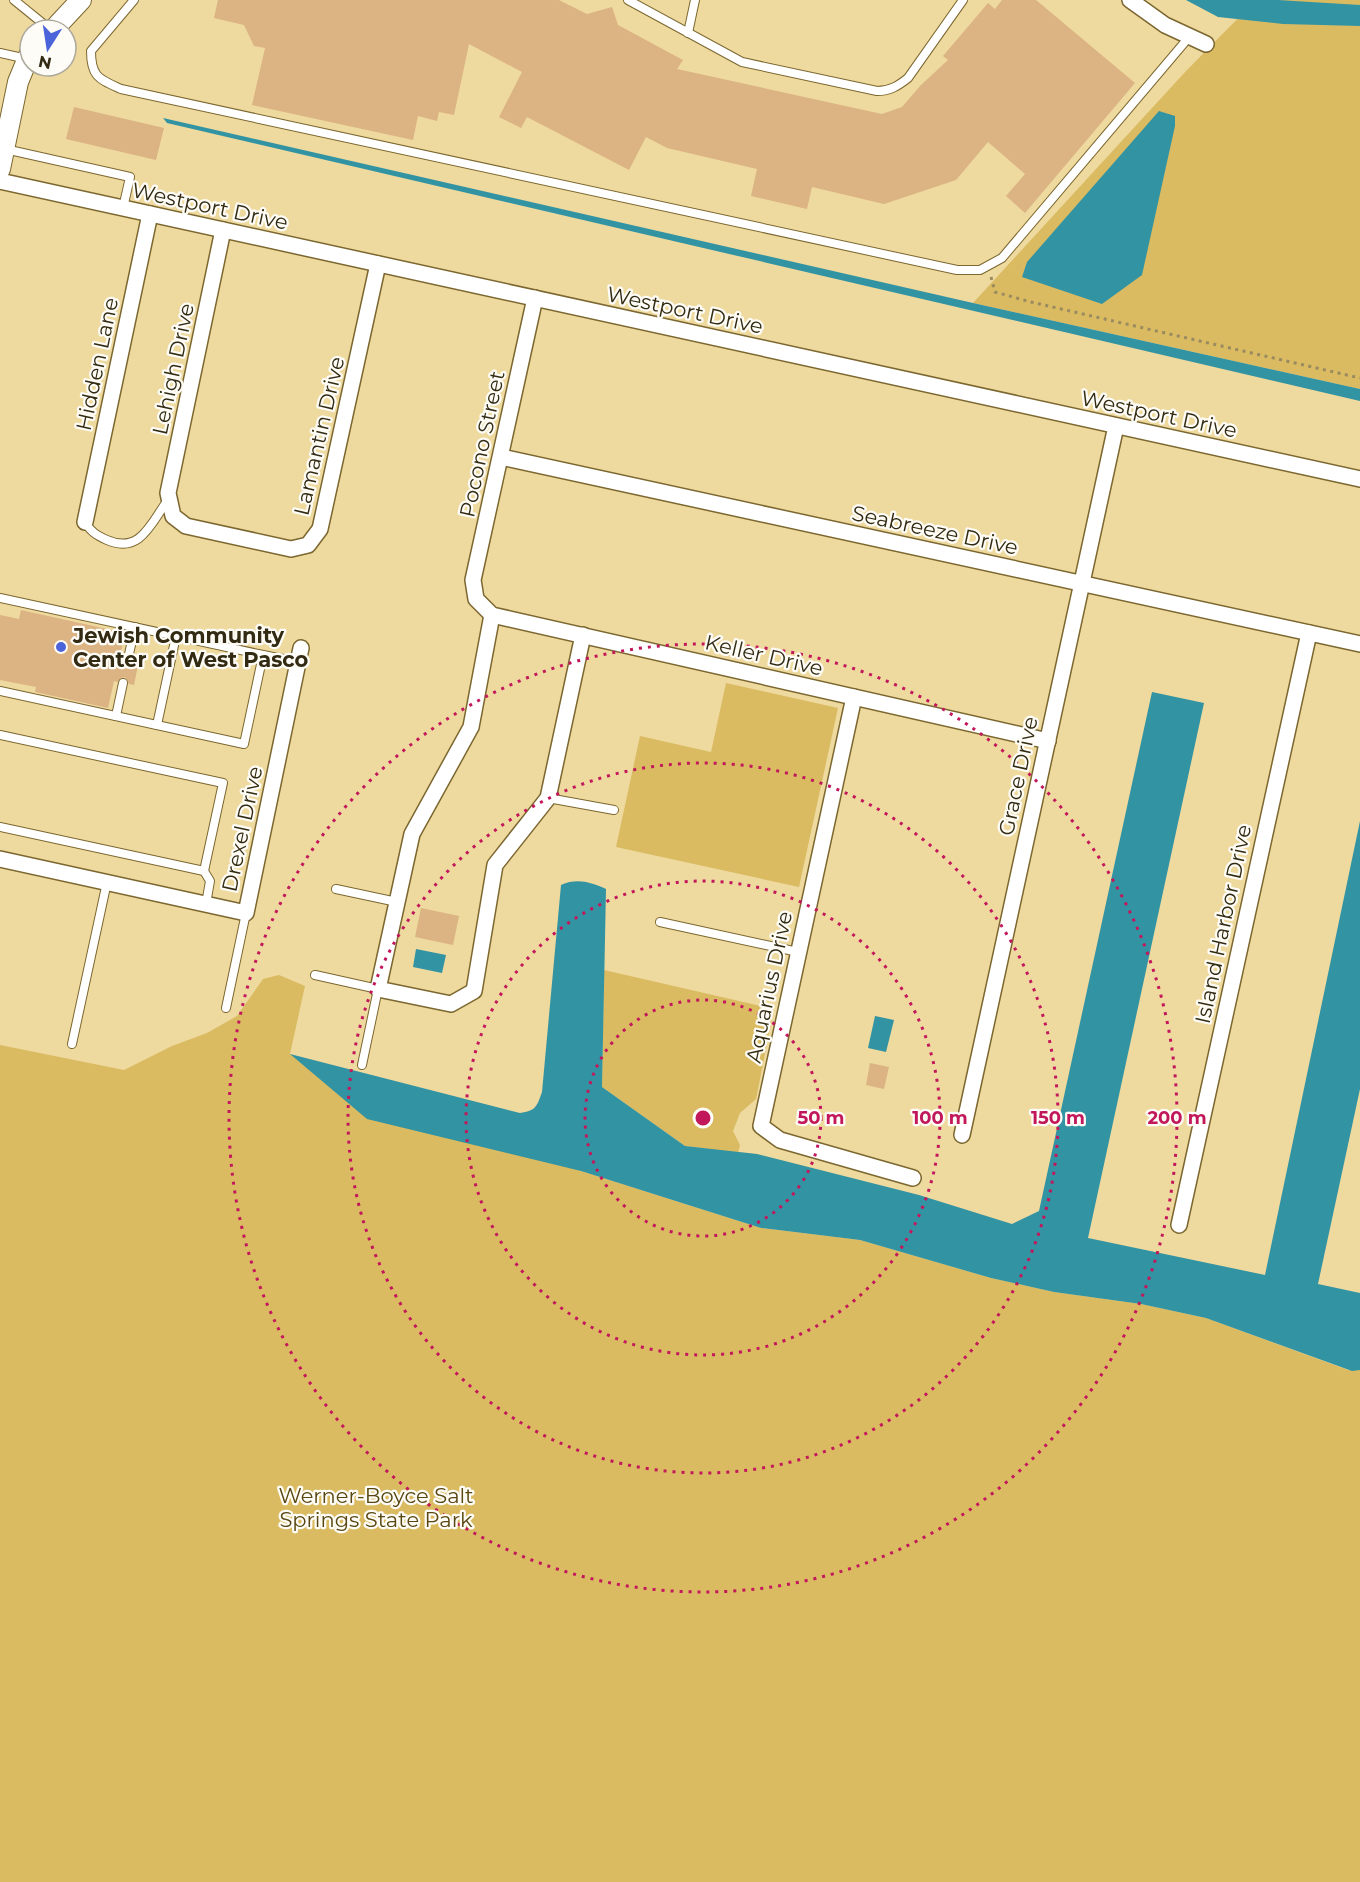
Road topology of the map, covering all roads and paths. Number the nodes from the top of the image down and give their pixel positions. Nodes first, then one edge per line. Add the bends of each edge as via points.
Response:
1 (81, 0) edge
2 (134, 0) edge
3 (628, 0) edge
4 (695, 0) edge
5 (963, 0) edge
6 (1130, 0) edge
7 (18, 1) edge
8 (38, 18) edge
9 (64, 18) edge
10 (688, 33) junction
11 (1190, 36) junction
12 (1206, 44) dead end
13 (0, 53) edge
14 (18, 55) edge
15 (20, 78) edge
16 (5, 125) edge
17 (4, 148) junction
18 (0, 170) edge
19 (0, 181) edge
20 (123, 208) junction
21 (150, 214) junction
22 (223, 230) junction
23 (1002, 258) junction
24 (378, 264) junction
25 (535, 298) junction
26 (1360, 378) edge
27 (1116, 426) junction
28 (501, 457) junction
29 (1360, 479) edge
30 (169, 498) junction
31 (173, 516) joint
32 (85, 522) joint
33 (1082, 584) junction
34 (0, 598) edge
35 (492, 615) junction
36 (135, 627) junction
37 (1309, 633) junction
38 (583, 635) junction
39 (176, 636) junction
40 (1360, 644) edge
41 (263, 655) junction
42 (299, 655) joint
43 (127, 663) dead end
44 (123, 683) dead end
45 (0, 691) edge
46 (854, 697) junction
47 (116, 716) junction
48 (157, 725) junction
49 (0, 735) edge
50 (1048, 741) junction
51 (548, 798) junction
52 (614, 810) dead end
53 (0, 826) edge
54 (0, 859) edge
55 (204, 871) junction
56 (107, 882) junction
57 (336, 889) dead end
58 (397, 902) junction
59 (206, 904) junction
60 (246, 913) junction
61 (660, 922) dead end
62 (798, 952) junction
63 (315, 975) dead end
64 (378, 989) junction
65 (226, 1008) dead end
66 (72, 1044) dead end
67 (362, 1065) dead end
68 (962, 1135) dead end
69 (913, 1178) dead end
70 (1179, 1225) dead end

1 - 9 street
2 - 23 lane via 91,51 91,67 101,80 121,89 957,270 980,270
3 - 10 lane
4 - 10 lane
5 - 10 lane via 908,78 887,91 742,62
6 - 11 street
7 - 8 lane
11 - 12 street
11 - 23 lane
13 - 14 lane
15 - 16 street
16 - 17 street
17 - 18 street
17 - 20 lane via 130,177
19 - 20 street, Westport Drive
20 - 21 street, Westport Drive
21 - 22 street, Westport Drive
21 - 32 street, Hidden Lane
22 - 24 street, Westport Drive
22 - 30 street, Lehigh Drive
23 - 26 path via 990,276 995,292
24 - 25 street, Westport Drive
24 - 31 street, Lamantin Drive via 320,529 308,545 291,549 186,526
25 - 27 street, Westport Drive
25 - 28 street, Pocono Street
27 - 29 street, Westport Drive
27 - 33 street, Grace Drive
28 - 33 street, Seabreeze Drive
28 - 35 street, Pocono Street via 473,580 476,599
30 - 31 street, Lehigh Drive
30 - 32 lane via 138,541 110,542 91,532
33 - 37 street, Seabreeze Drive
33 - 50 street, Grace Drive
34 - 36 lane
35 - 38 street, Keller Drive
35 - 58 street via 471,727 412,834
36 - 39 lane
36 - 43 lane
37 - 40 street, Seabreeze Drive
37 - 70 street, Island Harbor Drive
38 - 46 street, Keller Drive
38 - 51 street
39 - 41 lane
39 - 48 lane
41 - 42 lane
41 - 48 lane via 244,744
42 - 60 street, Drexel Drive
44 - 47 lane
45 - 47 lane
46 - 50 street, Keller Drive
46 - 62 street, Aquarius Drive
47 - 48 lane
49 - 55 lane via 223,783
50 - 68 street, Grace Drive
51 - 52 lane
51 - 64 street via 495,865 474,991 451,1004
53 - 55 lane
54 - 56 street, Drexel Drive
55 - 59 lane via 210,881
56 - 59 street, Drexel Drive
56 - 66 lane
57 - 58 lane
58 - 64 street
59 - 60 street, Drexel Drive
60 - 65 lane
61 - 62 lane
62 - 69 street, Aquarius Drive via 760,1126 780,1140
63 - 64 lane
64 - 67 lane

